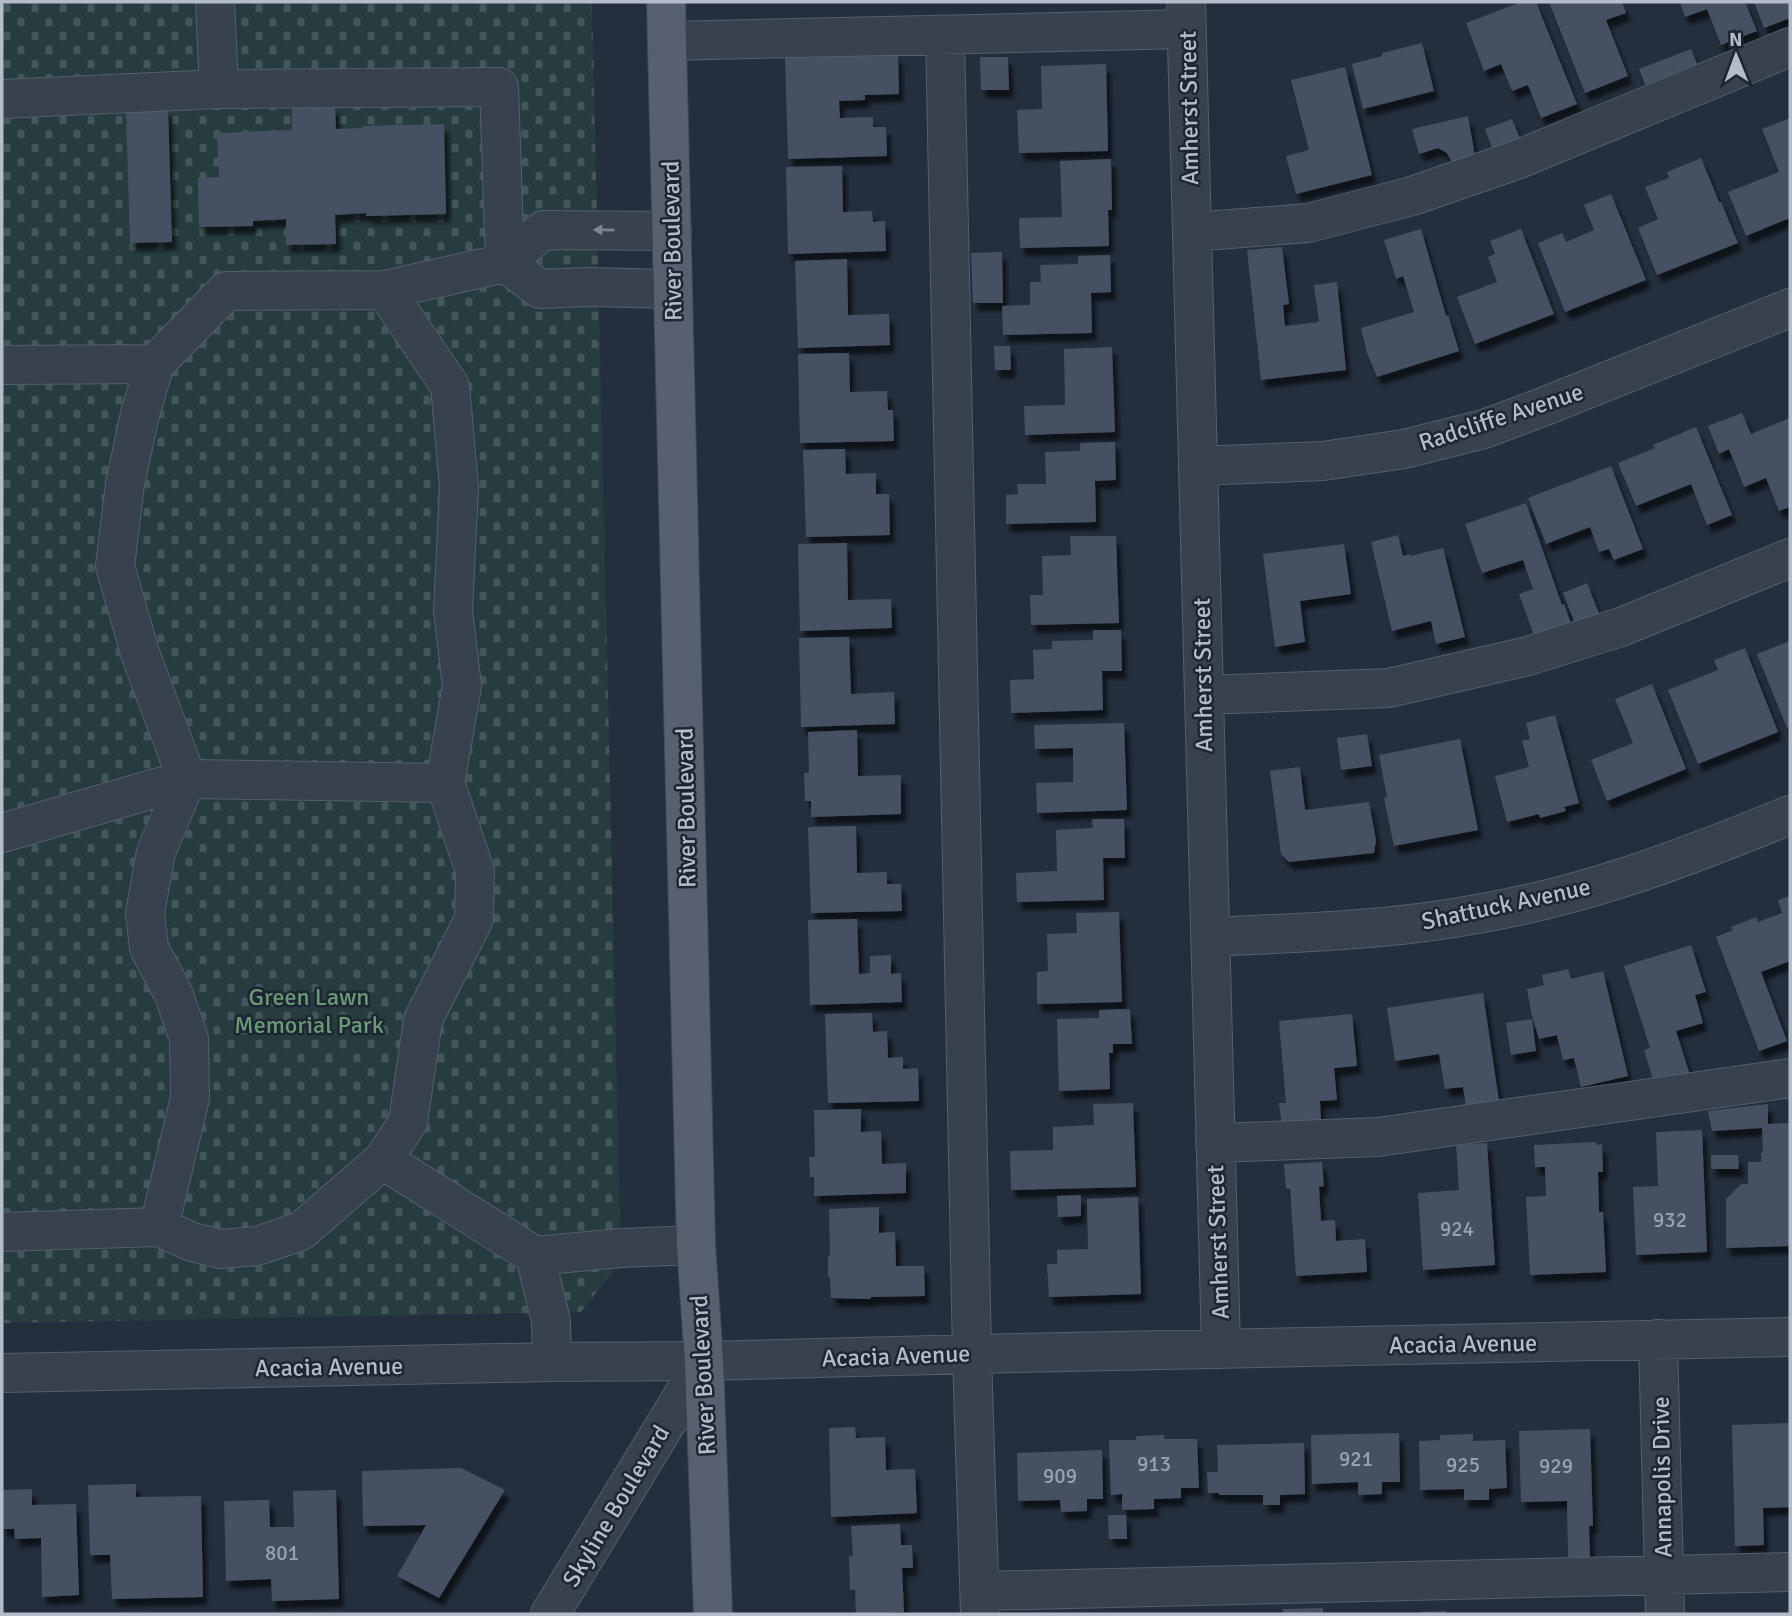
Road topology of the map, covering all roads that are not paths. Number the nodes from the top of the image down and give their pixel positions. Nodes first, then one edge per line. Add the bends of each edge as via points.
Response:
1 (215, 2) edge
2 (666, 2) edge
3 (1187, 15) edge
4 (945, 35) junction
5 (667, 41) junction
6 (1790, 47) edge
7 (219, 89) junction
8 (2, 99) edge
9 (672, 232) junction
10 (1192, 232) junction
11 (505, 263) junction
12 (673, 289) junction
13 (385, 290) junction
14 (1790, 308) edge
15 (155, 364) junction
16 (2, 365) edge
17 (1198, 466) junction
18 (1790, 558) edge
19 (1203, 695) junction
20 (187, 779) junction
21 (445, 783) junction
22 (1790, 815) edge
23 (2, 833) edge
24 (1210, 937) junction
25 (1790, 1078) edge
26 (1215, 1143) junction
27 (383, 1160) junction
28 (159, 1227) junction
29 (2, 1232) edge
30 (696, 1245) junction
31 (535, 1256) junction
32 (1790, 1337) edge
33 (1658, 1339) junction
34 (1220, 1349) junction
35 (972, 1354) junction
36 (704, 1361) junction
37 (552, 1362) junction
38 (2, 1373) edge
39 (1790, 1572) edge
40 (1664, 1576) junction
41 (980, 1603) edge
42 (550, 1614) edge
43 (713, 1614) edge
44 (1665, 1614) edge

1 - 7 street
2 - 5 main road, River Boulevard
3 - 4 street
3 - 10 street, Amherst Street
4 - 5 street
4 - 35 street
5 - 9 main road, River Boulevard
6 - 10 street via 1519,159 1412,196 1308,223
7 - 8 street
7 - 11 street via 499,87
9 -> 11 street via 543,230
9 - 12 main road, River Boulevard
10 - 17 street, Amherst Street
11 - 12 street via 540,289
11 - 13 street
12 - 30 main road, River Boulevard
13 - 15 street via 226,291
13 - 21 street via 450,386 459,487 453,611 462,686
14 - 17 street, Radcliffe Avenue via 1484,429 1405,449 1323,461
15 - 16 street
15 - 20 street via 125,484 115,566 139,653
17 - 19 street, Amherst Street
18 - 19 street via 1621,627 1528,656 1389,688
19 - 24 street, Amherst Street
20 - 21 street
20 - 23 street
20 - 28 street via 156,852 145,914 149,948 174,995 189,1039 190,1098
21 - 27 street via 475,871 474,919 423,1020 408,1122
22 - 24 street, Shattuck Avenue via 1625,877 1541,901 1455,918 1346,931
24 - 26 street, Amherst Street
25 - 26 street via 1378,1137
26 - 34 street, Amherst Street
27 - 28 street via 301,1231 257,1246 222,1249
27 - 31 street
28 - 29 street
30 - 31 street
30 - 36 main road, River Boulevard
31 - 37 street via 551,1321
32 - 33 street, Acacia Avenue
33 - 34 street, Acacia Avenue
33 - 40 street, Annapolis Drive
34 - 35 street, Acacia Avenue
35 - 36 street, Acacia Avenue
35 - 41 street
36 - 37 street, Acacia Avenue
36 - 42 street, Skyline Boulevard
36 - 43 main road, River Boulevard
37 - 38 street, Acacia Avenue
39 - 40 street
40 - 41 street
40 - 44 street, Annapolis Drive

